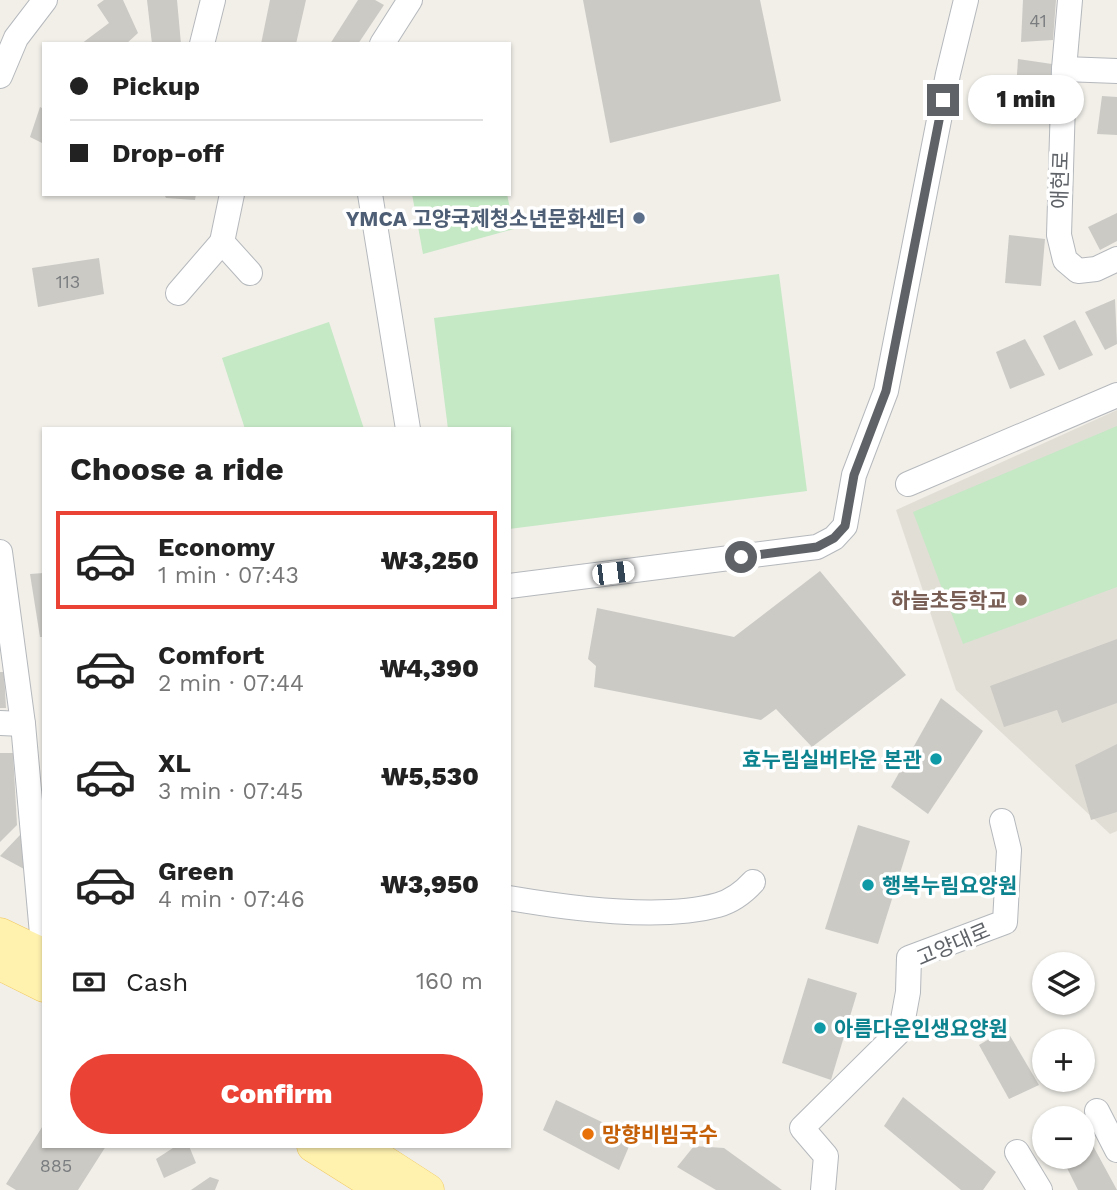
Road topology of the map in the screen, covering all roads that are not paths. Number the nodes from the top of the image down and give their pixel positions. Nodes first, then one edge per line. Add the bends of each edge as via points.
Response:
1 (45, 0) edge
2 (213, 0) edge
3 (410, 0) edge
4 (966, 0) edge
5 (1070, 0) edge
6 (202, 42) edge
7 (383, 42) edge
8 (1064, 69) junction
9 (1117, 71) edge
10 (0, 76) edge
11 (232, 196) edge
12 (370, 196) edge
13 (222, 242) junction
14 (1117, 259) edge
15 (250, 273) dead end
16 (178, 292) dead end
17 (1117, 395) edge
18 (408, 427) edge
19 (908, 484) dead end
20 (0, 552) edge
21 (511, 586) edge
22 (6, 647) edge
23 (11, 724) edge
24 (37, 807) edge
25 (1002, 821) dead end
26 (753, 882) dead end
27 (511, 898) edge
28 (42, 913) edge
29 (0, 934) edge
30 (42, 955) edge
31 (0, 964) edge
32 (42, 985) edge
33 (1097, 1111) dead end
34 (318, 1148) edge
35 (1117, 1150) edge
36 (1017, 1152) dead end
37 (379, 1172) edge
38 (428, 1190) edge
39 (823, 1190) edge
40 (1040, 1190) edge

1 - 10 street via 16,38
2 - 6 street
3 - 7 street
4 - 21 street via 886,391 854,475 845,526 817,547
5 - 8 street, 애현로
8 - 9 street
8 - 14 street, 애현로 via 1059,235 1065,260 1078,271
11 - 13 street
12 - 18 street
13 - 15 street
13 - 16 street
17 - 19 street
20 - 22 street
22 - 23 street
23 - 24 street
24 - 28 street
25 - 39 street, 고양대로 via 1009,850 1005,922 909,958 901,1030 802,1128 826,1156
26 - 27 street via 716,905 668,911 614,911
29 - 30 main road
31 - 32 main road
33 - 35 street
34 - 37 main road
36 - 40 street
37 - 38 main road

